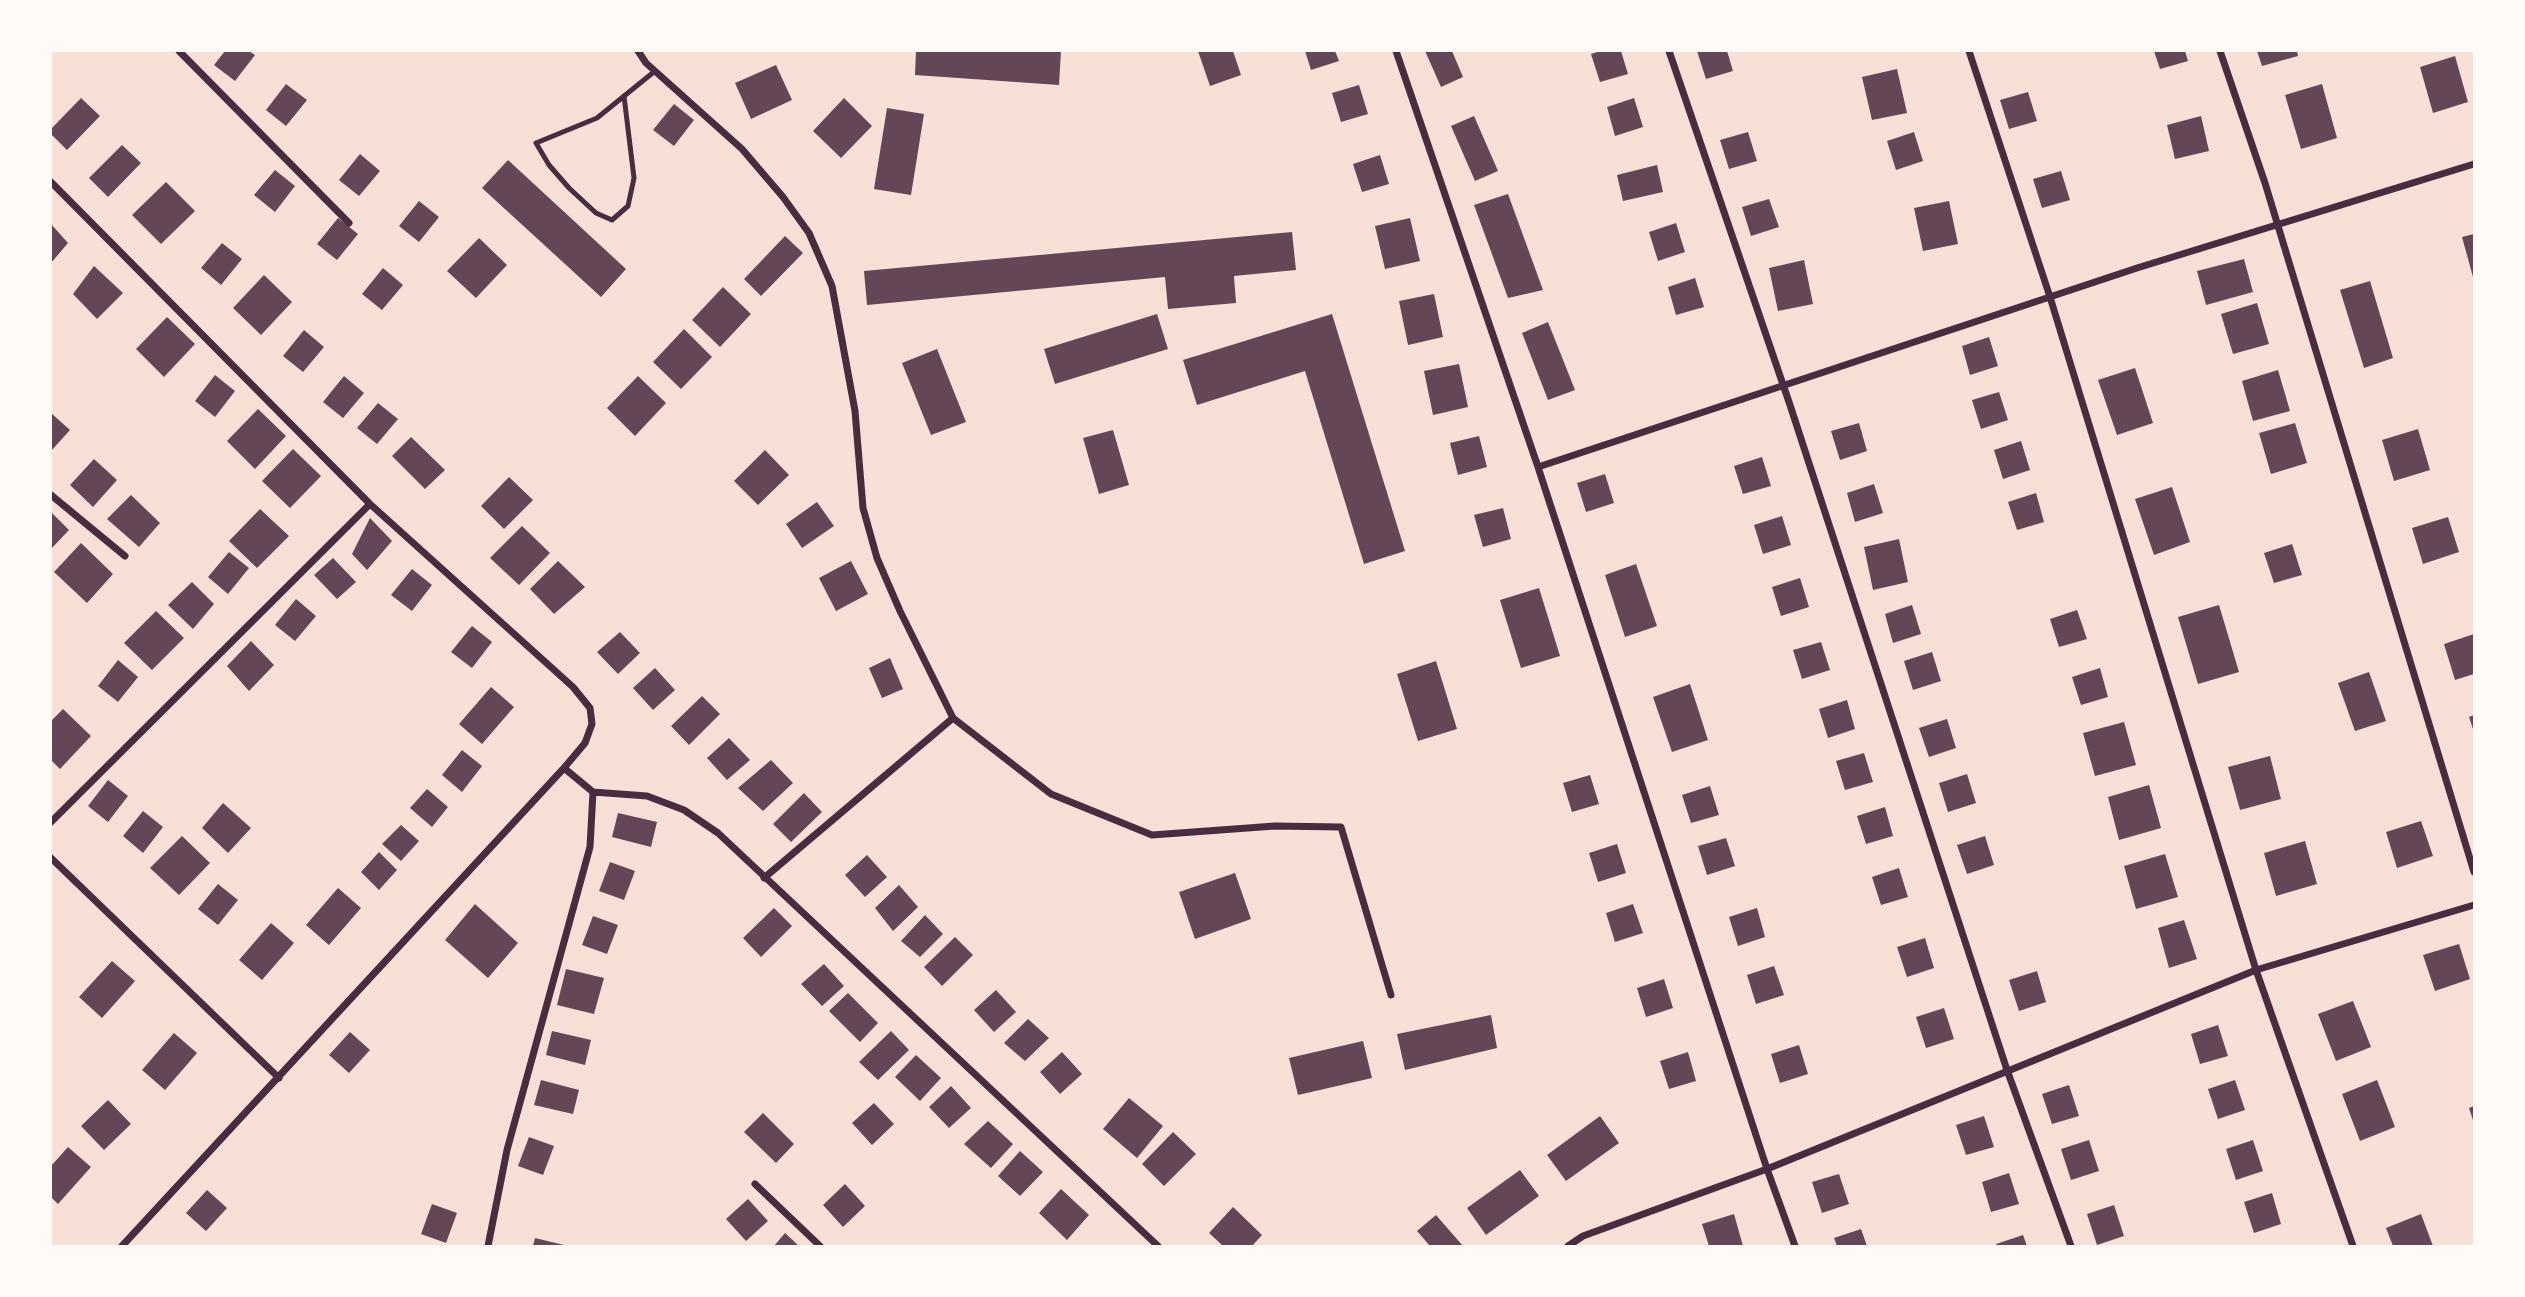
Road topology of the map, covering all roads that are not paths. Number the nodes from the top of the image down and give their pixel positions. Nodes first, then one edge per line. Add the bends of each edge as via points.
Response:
1 (179, 51) edge
2 (638, 51) edge
3 (1396, 51) edge
4 (1669, 51) edge
5 (1969, 51) edge
6 (2220, 51) edge
7 (655, 71) junction
8 (624, 96) junction
9 (2474, 164) edge
10 (51, 182) edge
11 (349, 223) dead end
12 (2278, 225) junction
13 (2050, 297) junction
14 (1783, 386) junction
15 (1538, 467) junction
16 (51, 495) edge
17 (370, 504) junction
18 (125, 556) dead end
19 (953, 718) junction
20 (564, 768) junction
21 (593, 792) junction
22 (51, 822) edge
23 (51, 858) edge
24 (2474, 872) edge
25 (764, 878) junction
26 (2474, 905) edge
27 (2256, 970) junction
28 (1391, 995) dead end
29 (2007, 1070) junction
30 (279, 1078) junction
31 (1767, 1169) junction
32 (755, 1184) dead end
33 (122, 1246) edge
34 (488, 1246) edge
35 (820, 1246) edge
36 (1158, 1246) edge
37 (1568, 1246) edge
38 (1795, 1246) edge
39 (2071, 1246) edge
40 (2353, 1246) edge

1 - 11 street
2 - 7 street
3 - 15 street
4 - 14 street
5 - 13 street
6 - 12 street
7 - 8 lane
7 - 19 street via 742,149 809,233 832,286 855,411 863,508 877,558
8 - 8 lane via 597,118 536,143 569,187 596,213 612,220 628,206 634,178
9 - 12 street
10 - 17 street
12 - 13 street
12 - 24 street
13 - 14 street
13 - 27 street
14 - 15 street
14 - 29 street
15 - 31 street
16 - 18 street
17 - 20 street via 573,687 590,708 592,724 585,743
17 - 22 street
19 - 25 street
19 - 28 street via 1051,794 1152,835 1275,826 1341,827
20 - 21 street
20 - 30 street
21 - 25 street via 648,796 684,810 718,833
21 - 34 street via 590,847 507,1150
23 - 30 street
25 - 36 street
26 - 27 street
27 - 29 street
27 - 40 street
29 - 31 street
29 - 39 street
30 - 33 street
31 - 37 street via 1583,1236
31 - 38 street
32 - 35 street

